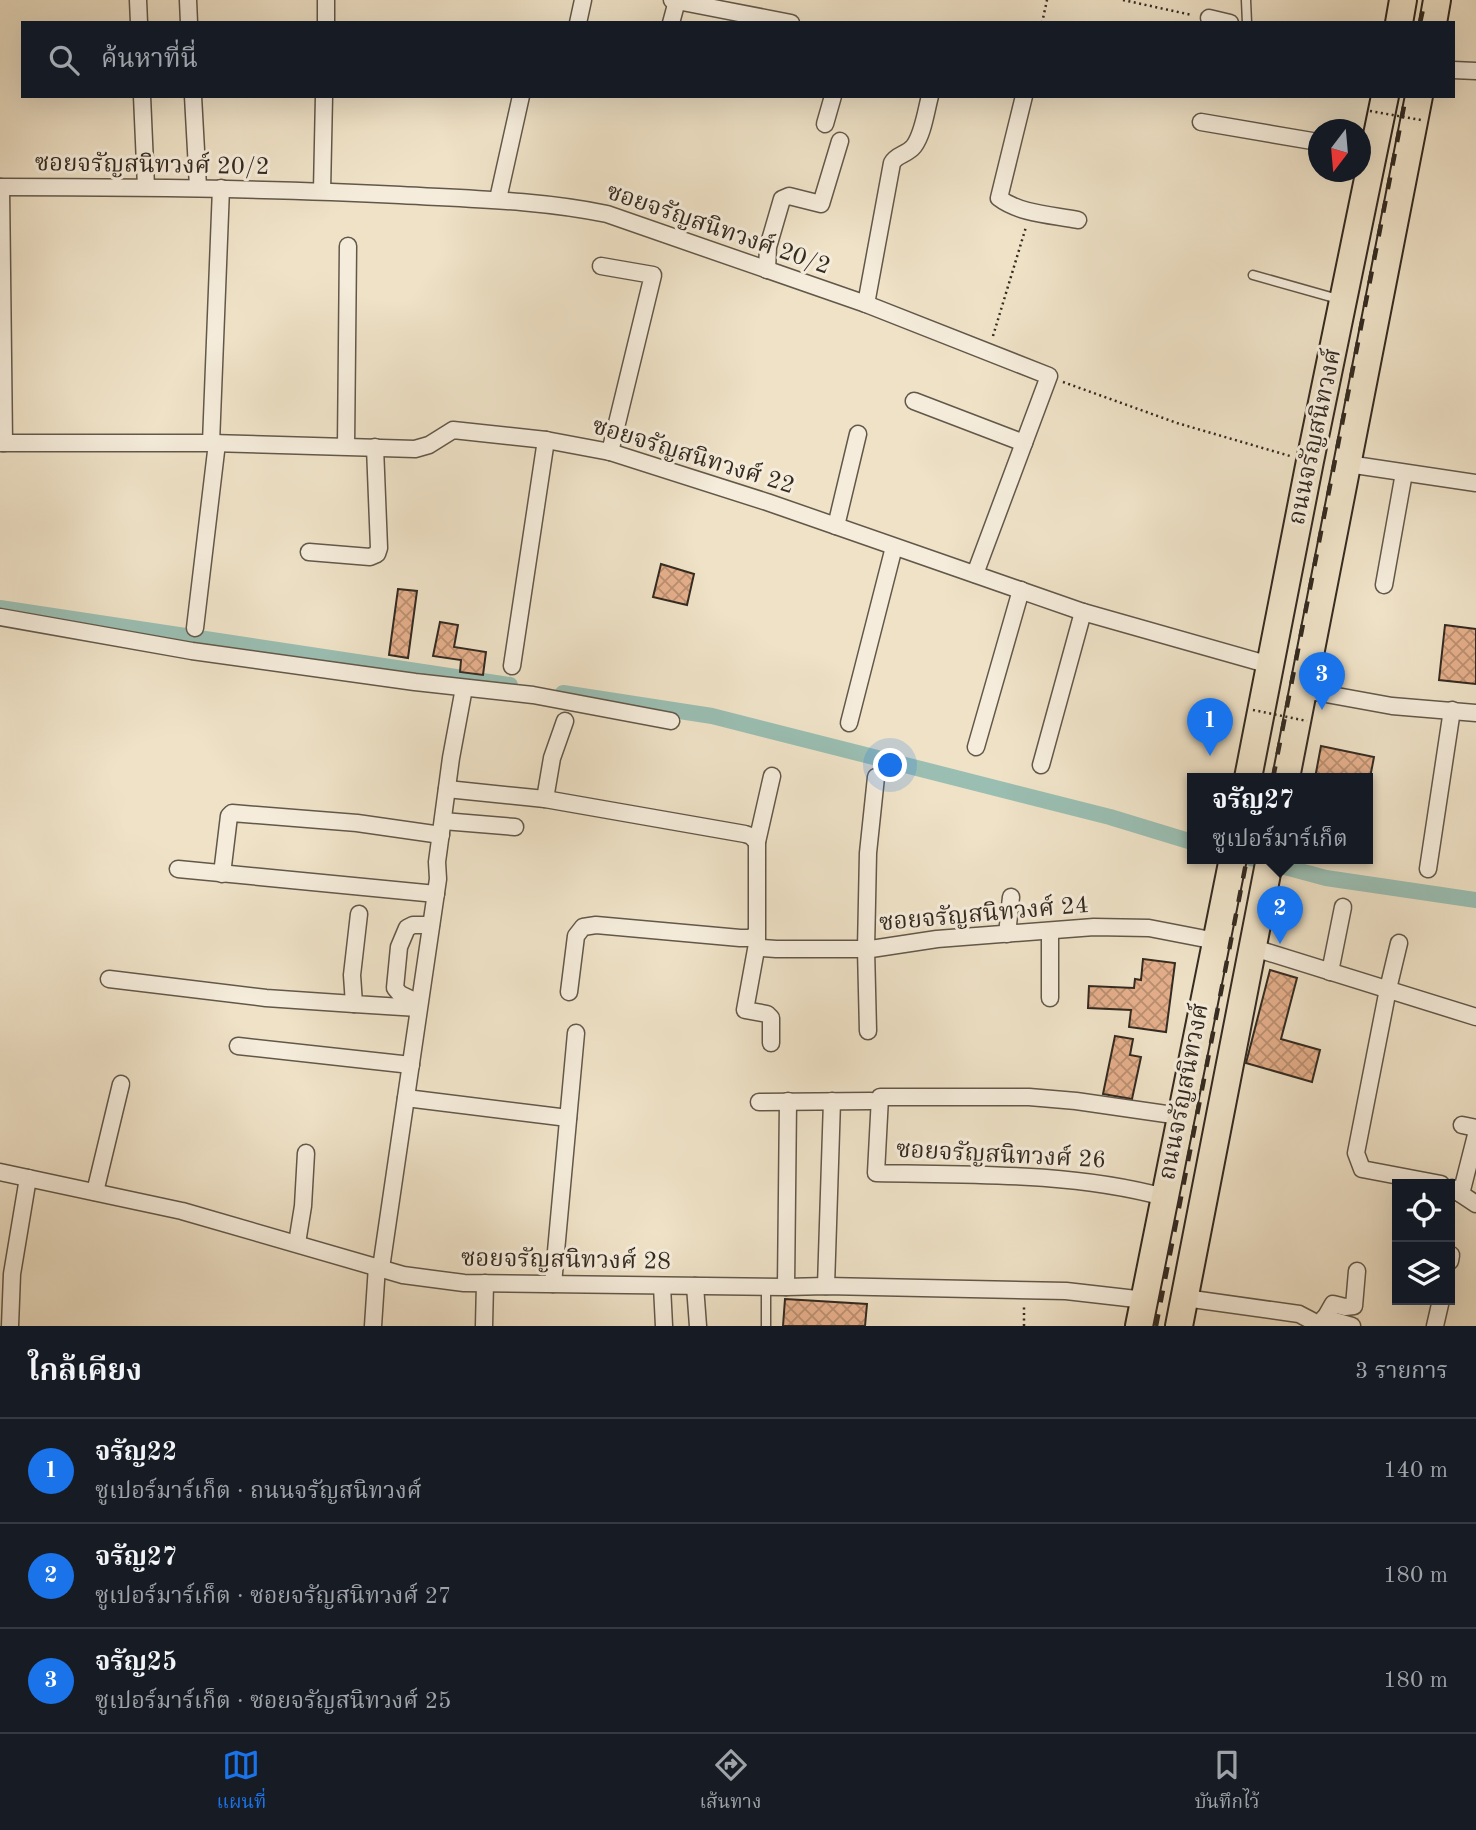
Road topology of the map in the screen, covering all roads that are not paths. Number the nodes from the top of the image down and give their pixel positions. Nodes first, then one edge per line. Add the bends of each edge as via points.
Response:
1 (138, 0) edge
2 (188, 0) edge
3 (326, 0) edge
4 (583, 0) edge
5 (672, 0) edge
6 (1246, 0) edge
7 (1403, 0) edge
8 (1437, 0) edge
9 (677, 1) edge
10 (763, 20) edge
11 (139, 21) edge
12 (189, 21) edge
13 (326, 21) edge
14 (578, 21) edge
15 (672, 21) edge
16 (1247, 21) edge
17 (1399, 21) edge
18 (1433, 21) edge
19 (1455, 70) edge
20 (1476, 71) edge
21 (142, 98) edge
22 (193, 98) edge
23 (324, 98) edge
24 (521, 98) edge
25 (832, 98) edge
26 (929, 98) edge
27 (1024, 98) edge
28 (1377, 103) edge
29 (1420, 108) edge
30 (1201, 122) dead end
31 (825, 124) dead end
32 (1371, 134) edge
33 (1308, 140) edge
34 (840, 141) dead end
35 (1363, 182) edge
36 (1, 187) edge
37 (146, 187) junction
38 (198, 187) junction
39 (221, 188) junction
40 (322, 191) junction
41 (498, 200) junction
42 (1079, 220) dead end
43 (348, 246) dead end
44 (601, 266) dead end
45 (767, 270) junction
46 (1253, 275) dead end
47 (1344, 300) junction
48 (866, 304) junction
49 (914, 401) dead end
50 (858, 434) dead end
51 (546, 440) junction
52 (2, 443) edge
53 (214, 443) junction
54 (1024, 443) junction
55 (346, 446) junction
56 (375, 447) junction
57 (610, 452) junction
58 (1348, 464) junction
59 (1404, 473) junction
60 (1476, 482) edge
61 (836, 526) junction
62 (894, 547) junction
63 (309, 552) dead end
64 (975, 574) junction
65 (1384, 585) dead end
66 (1021, 590) junction
67 (1083, 612) junction
68 (0, 617) edge
69 (195, 628) dead end
70 (1270, 665) junction
71 (512, 666) dead end
72 (464, 688) junction
73 (1304, 690) junction
74 (1452, 710) junction
75 (1476, 713) edge
76 (565, 720) dead end
77 (671, 721) dead end
78 (849, 723) dead end
79 (976, 747) dead end
80 (1041, 765) dead end
81 (1249, 773) edge
82 (1287, 773) edge
83 (772, 776) dead end
84 (876, 778) dead end
85 (447, 789) junction
86 (545, 799) junction
87 (514, 827) dead end
88 (442, 828) junction
89 (757, 842) junction
90 (1232, 864) edge
91 (1268, 866) edge
92 (178, 869) dead end
93 (1428, 869) dead end
94 (222, 874) junction
95 (436, 894) junction
96 (1011, 897) dead end
97 (1343, 907) dead end
98 (359, 915) dead end
99 (431, 925) junction
100 (1050, 931) junction
101 (1007, 934) junction
102 (757, 939) junction
103 (1216, 941) junction
104 (1399, 943) dead end
105 (1251, 947) junction
106 (866, 949) junction
107 (1330, 972) junction
108 (109, 979) dead end
109 (1388, 989) junction
110 (569, 992) dead end
111 (1050, 998) dead end
112 (354, 1004) junction
113 (418, 1006) junction
114 (1476, 1017) edge
115 (868, 1031) dead end
116 (576, 1033) dead end
117 (771, 1043) dead end
118 (238, 1046) dead end
119 (411, 1065) junction
120 (121, 1084) dead end
121 (406, 1098) junction
122 (788, 1101) junction
123 (832, 1101) junction
124 (871, 1101) dead end
125 (759, 1102) dead end
126 (1180, 1116) junction
127 (568, 1118) junction
128 (1476, 1135) edge
129 (306, 1153) dead end
130 (0, 1172) edge
131 (27, 1178) junction
132 (1415, 1179) edge
133 (1455, 1190) edge
134 (95, 1192) junction
135 (1164, 1197) junction
136 (1476, 1204) edge
137 (297, 1243) junction
138 (379, 1267) junction
139 (1357, 1271) dead end
140 (485, 1283) junction
141 (553, 1284) junction
142 (663, 1286) junction
143 (695, 1286) junction
144 (826, 1286) junction
145 (766, 1287) junction
146 (786, 1287) junction
147 (1185, 1298) junction
148 (1144, 1300) junction
149 (1440, 1305) edge
150 (1322, 1323) edge
151 (10, 1326) edge
152 (373, 1326) edge
153 (484, 1326) edge
154 (664, 1326) edge
155 (698, 1326) edge
156 (766, 1326) edge
157 (1139, 1326) edge
158 (1179, 1326) edge
159 (1352, 1326) edge
160 (1435, 1326) edge

1 - 11 street
2 - 12 street
3 - 13 street
4 - 14 street
5 - 9 street
6 - 16 lane
7 - 17 main road
8 - 18 main road
9 - 10 street
9 - 15 street
19 - 20 street
21 - 37 street
22 - 38 street
23 - 40 street
24 - 41 street
25 - 31 street
26 - 48 street via 912,150 896,156 892,163
27 - 42 street via 999,198 1019,208
28 - 32 main road, ถนนจรัญสนิทวงศ์
29 - 58 main road, ถนนจรัญสนิทวงศ์
30 - 33 street
34 - 45 street via 821,204 789,196 782,199 768,247
35 - 47 main road, ถนนจรัญสนิทวงศ์
36 - 37 street, ซอยจรัญสนิทวงศ์ 20/2
36 - 52 street
37 - 38 street, ซอยจรัญสนิทวงศ์ 20/2
38 - 39 street, ซอยจรัญสนิทวงศ์ 20/2
39 - 40 street, ซอยจรัญสนิทวงศ์ 20/2
39 - 53 street
40 - 41 street, ซอยจรัญสนิทวงศ์ 20/2
41 - 45 street, ซอยจรัญสนิทวงศ์ 20/2 via 607,214
43 - 55 street
44 - 57 street via 653,275
45 - 48 street, ซอยจรัญสนิทวงศ์ 20/2
46 - 47 lane
47 - 70 main road, ถนนจรัญสนิทวงศ์
48 - 54 street, ซอยจรัญสนิทวงศ์ 20/2 via 1049,376
49 - 54 street
50 - 61 street
51 - 56 street, ซอยจรัญสนิทวงศ์ 22 via 453,430 415,449
51 - 57 street, ซอยจรัญสนิทวงศ์ 22
51 - 71 street
52 - 53 street, ซอยจรัญสนิทวงศ์ 22
53 - 55 street, ซอยจรัญสนิทวงศ์ 22
53 - 69 street
54 - 64 street
55 - 56 street, ซอยจรัญสนิทวงศ์ 22
56 - 63 street via 377,554
57 - 61 street, ซอยจรัญสนิทวงศ์ 22
58 - 59 street
58 - 73 main road, ถนนจรัญสนิทวงศ์
59 - 60 street
59 - 65 street
61 - 62 street, ซอยจรัญสนิทวงศ์ 22
62 - 64 street, ซอยจรัญสนิทวงศ์ 22
62 - 78 street
64 - 66 street, ซอยจรัญสนิทวงศ์ 22
66 - 67 street, ซอยจรัญสนิทวงศ์ 22
66 - 79 street
67 - 70 street, ซอยจรัญสนิทวงศ์ 22
67 - 80 street
68 - 72 street via 192,650
70 - 81 main road, ถนนจรัญสนิทวงศ์
72 - 77 street via 579,702
72 - 85 street
73 - 74 street via 1392,706
73 - 82 main road, ถนนจรัญสนิทวงศ์
74 - 75 street
74 - 93 street
76 - 86 street
83 - 89 street
84 - 106 street via 868,853
85 - 86 street
85 - 88 street
86 - 89 street via 751,835
87 - 88 street
88 - 94 street via 232,813
88 - 95 street
89 - 102 street
90 - 103 main road, ถนนจรัญสนิทวงศ์
91 - 105 main road, ถนนจรัญสนิทวงศ์
92 - 94 street
94 - 95 street
95 - 99 street
96 - 101 street
97 - 107 street
98 - 112 street via 352,975
99 - 113 street
99 - 113 street via 407,928 400,947 395,988
100 - 101 street, ซอยจรัญสนิทวงศ์ 24
100 - 103 street, ซอยจรัญสนิทวงศ์ 24 via 1149,928
100 - 111 street
101 - 106 street, ซอยจรัญสนิทวงศ์ 24
102 - 106 street, ซอยจรัญสนิทวงศ์ 24 via 762,948
102 - 110 street, ซอยจรัญสนิทวงศ์ 24 via 583,927 576,936
102 - 117 street via 746,1010 771,1018
103 - 126 main road, ถนนจรัญสนิทวงศ์
104 - 109 street
105 - 107 street
105 - 147 main road, ถนนจรัญสนิทวงศ์
106 - 115 street
107 - 109 street
108 - 112 street
109 - 114 street
109 - 132 street via 1356,1153 1362,1169
112 - 113 street
113 - 119 street
116 - 127 street
118 - 119 street
119 - 121 street
120 - 134 street
121 - 127 street
121 - 138 street
122 - 123 street
122 - 125 street
122 - 146 street
123 - 124 street
123 - 144 street
126 - 135 main road, ถนนจรัญสนิทวงศ์
126 - 135 street, ซอยจรัญสนิทวงศ์ 26 via 1029,1097 880,1097 876,1173 1072,1179
127 - 141 street
128 - 133 street
129 - 137 street
130 - 131 street, ซอยจรัญสนิทวงศ์ 28
131 - 134 street, ซอยจรัญสนิทวงศ์ 28
131 - 151 street via 12,1275
133 - 136 street
134 - 137 street, ซอยจรัญสนิทวงศ์ 28
135 - 148 main road, ถนนจรัญสนิทวงศ์
137 - 138 street, ซอยจรัญสนิทวงศ์ 28
138 - 140 street, ซอยจรัญสนิทวงศ์ 28 via 403,1275
138 - 152 street
139 - 150 street via 1353,1306 1333,1304
140 - 141 street, ซอยจรัญสนิทวงศ์ 28
140 - 153 street
141 - 142 street, ซอยจรัญสนิทวงศ์ 28
142 - 143 street, ซอยจรัญสนิทวงศ์ 28
142 - 154 street
143 - 145 street, ซอยจรัญสนิทวงศ์ 28
143 - 155 street
144 - 146 street, ซอยจรัญสนิทวงศ์ 28
144 - 148 street, ซอยจรัญสนิทวงศ์ 28 via 1024,1290
145 - 146 street, ซอยจรัญสนิทวงศ์ 28
145 - 156 lane
147 - 150 street via 1299,1314
147 - 158 main road, ถนนจรัญสนิทวงศ์
148 - 157 main road, ถนนจรัญสนิทวงศ์
149 - 160 street
150 - 159 street

